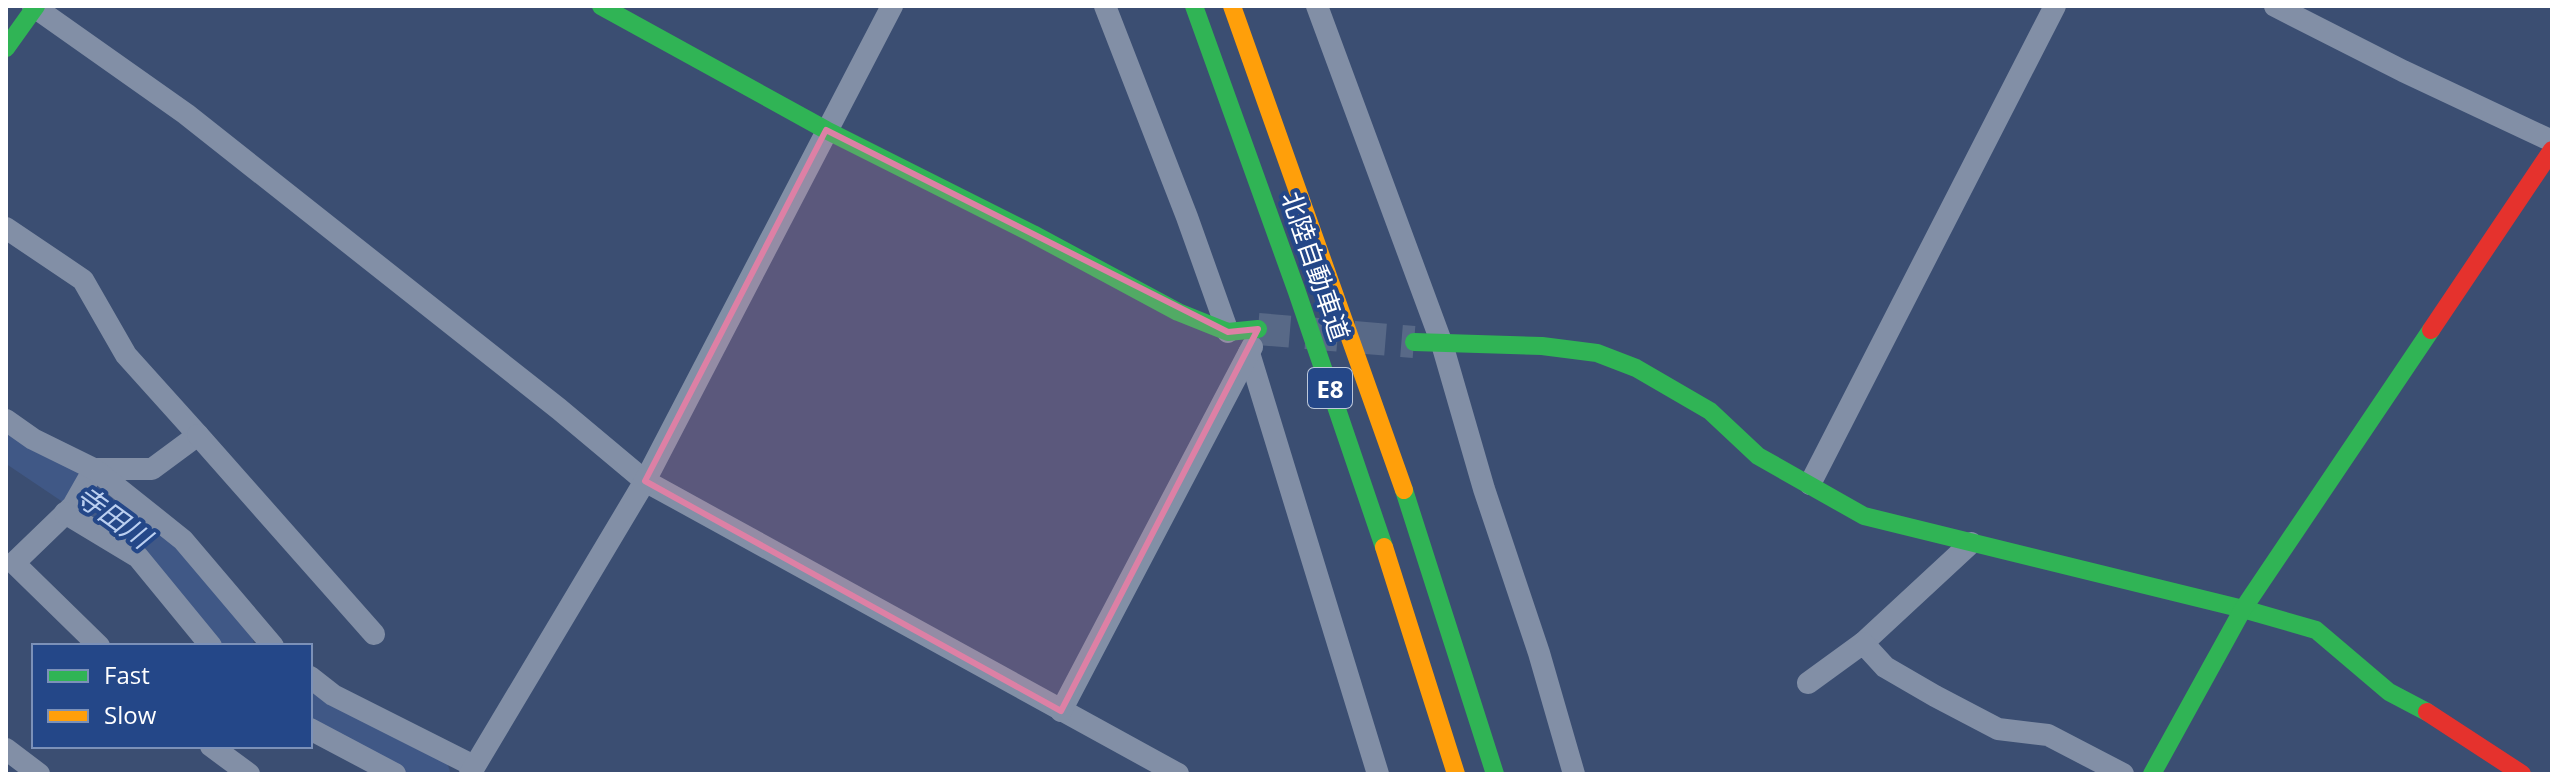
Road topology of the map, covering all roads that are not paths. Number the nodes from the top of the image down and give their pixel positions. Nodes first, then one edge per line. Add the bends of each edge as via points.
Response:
1 (35, 6) edge
2 (601, 6) edge
3 (892, 6) edge
4 (1105, 6) edge
5 (1179, 6) edge
6 (1194, 6) edge
7 (1232, 6) edge
8 (1317, 6) edge
9 (2055, 6) edge
10 (2275, 6) edge
11 (6, 48) edge
12 (826, 130) junction
13 (2552, 141) edge
14 (2552, 150) edge
15 (1268, 207) junction
16 (6, 228) edge
17 (1258, 329) joint
18 (1228, 332) junction
19 (1414, 342) tunnel mouth
20 (1442, 344) junction
21 (1249, 353) junction
22 (6, 420) edge
23 (198, 435) junction
24 (94, 469) junction
25 (645, 481) junction
26 (1810, 484) junction
27 (65, 513) junction
28 (1971, 543) junction
29 (10, 560) edge
30 (2243, 609) junction
31 (374, 634) dead end
32 (1863, 643) junction
33 (97, 644) edge
34 (209, 644) edge
35 (271, 644) edge
36 (312, 679) edge
37 (1808, 683) dead end
38 (1061, 711) junction
39 (312, 730) edge
40 (214, 748) edge
41 (6, 749) edge
42 (472, 770) edge
43 (39, 774) edge
44 (249, 774) edge
45 (395, 774) edge
46 (1178, 774) edge
47 (1378, 774) edge
48 (1456, 774) edge
49 (1495, 774) edge
50 (1574, 774) edge
51 (2123, 774) edge
52 (2152, 774) edge
53 (2522, 774) edge

1 - 11 main road
1 - 25 street via 199,124
2 - 12 main road
3 - 12 street
4 - 18 street
5 - 15 main road
6 - 15 main road, 北陸自動車道 / E8
7 - 49 main road, 北陸自動車道 / E8 via 1369,390
8 - 20 street
9 - 26 street
10 - 13 street
12 - 18 main road via 1178,312
12 - 25 street
14 - 30 main road
15 - 48 main road, 北陸自動車道 / E8
16 - 23 street via 83,280 126,355
17 - 18 main road
17 - 21 street
19 - 20 main road
20 - 26 main road via 1597,353 1636,368 1710,411 1758,456
20 - 50 street
21 - 38 street
21 - 47 street
22 - 24 street
23 - 24 street via 152,469
23 - 31 street
24 - 27 street
24 - 35 street via 183,540
25 - 38 street
25 - 42 street
26 - 28 main road via 1864,516
27 - 29 street
27 - 34 street via 138,557
28 - 30 main road
28 - 32 street
29 - 33 street
30 - 52 main road
30 - 53 main road via 2316,630 2389,692
32 - 37 street
32 - 51 street via 1885,667 1998,729 2048,735
36 - 42 street
38 - 46 street
39 - 45 street
40 - 44 street
41 - 43 street

